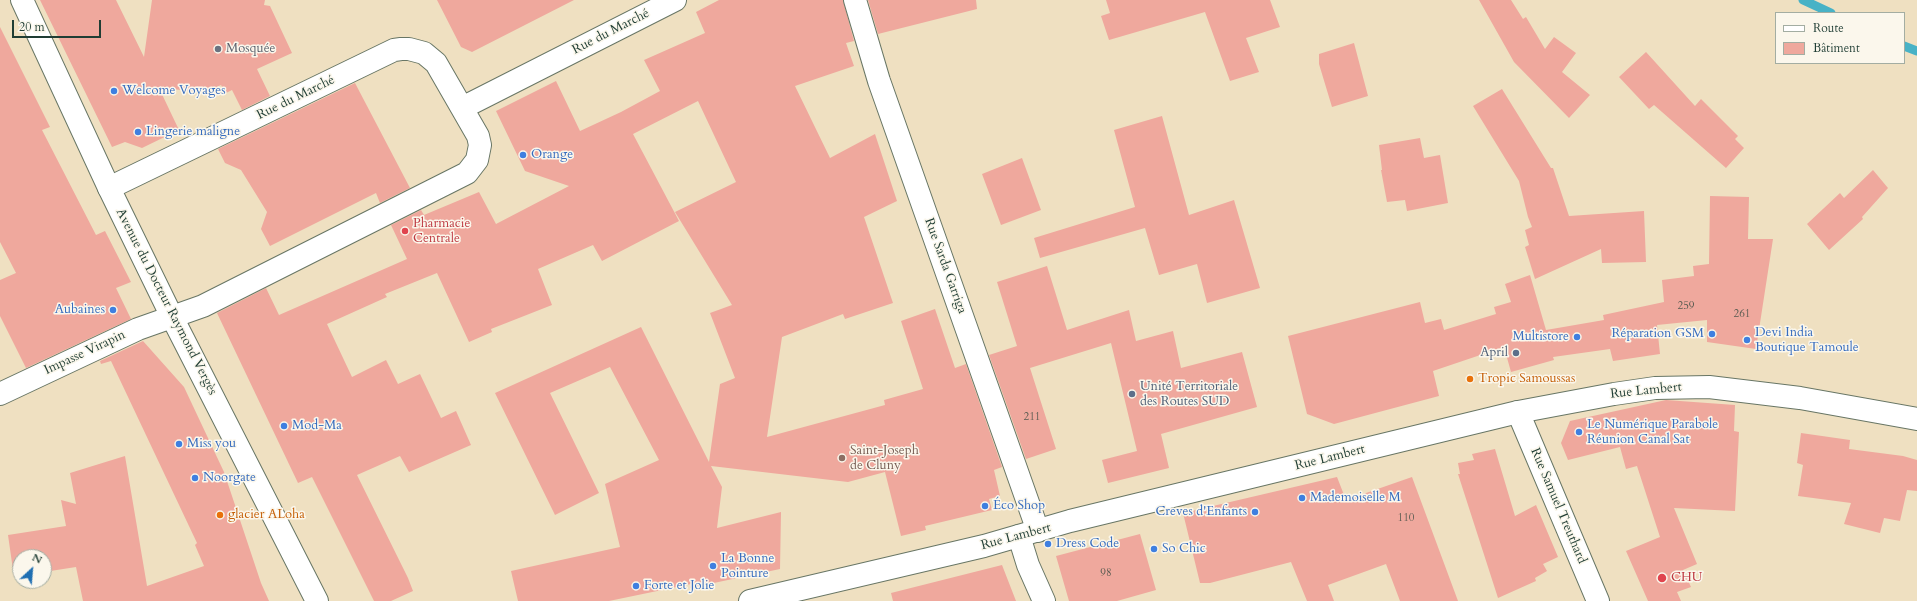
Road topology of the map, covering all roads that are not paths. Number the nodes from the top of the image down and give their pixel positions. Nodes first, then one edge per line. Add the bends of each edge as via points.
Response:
1 (22, 0) edge
2 (675, 0) edge
3 (855, 0) edge
4 (462, 108) junction
5 (109, 188) junction
6 (172, 317) junction
7 (0, 394) edge
8 (1518, 412) junction
9 (1917, 419) edge
10 (1029, 533) junction
11 (317, 601) edge
12 (750, 601) edge
13 (1044, 601) edge
14 (1598, 601) edge

1 - 5 street, Avenue du Docteur Raymond Vergès
2 - 4 street, Rue du Marché
3 - 10 street, Rue Sarda Garriga via 879,81
4 - 5 street, Rue du Marché via 436,63 424,53 409,48 394,50
4 - 6 street, Rue du Marché via 480,144 477,160 467,174 203,306
5 - 6 street, Avenue du Docteur Raymond Vergès
6 - 7 street, Impasse Virapin via 138,329
6 - 11 street, Avenue du Docteur Raymond Vergès
8 - 9 street, Rue Lambert via 1655,388 1709,387 1800,398
8 - 10 street, Rue Lambert
8 - 14 street, Rue Samuel Treuthard
10 - 12 street, Rue Lambert
10 - 13 street, Rue Sarda Garriga via 1028,564

